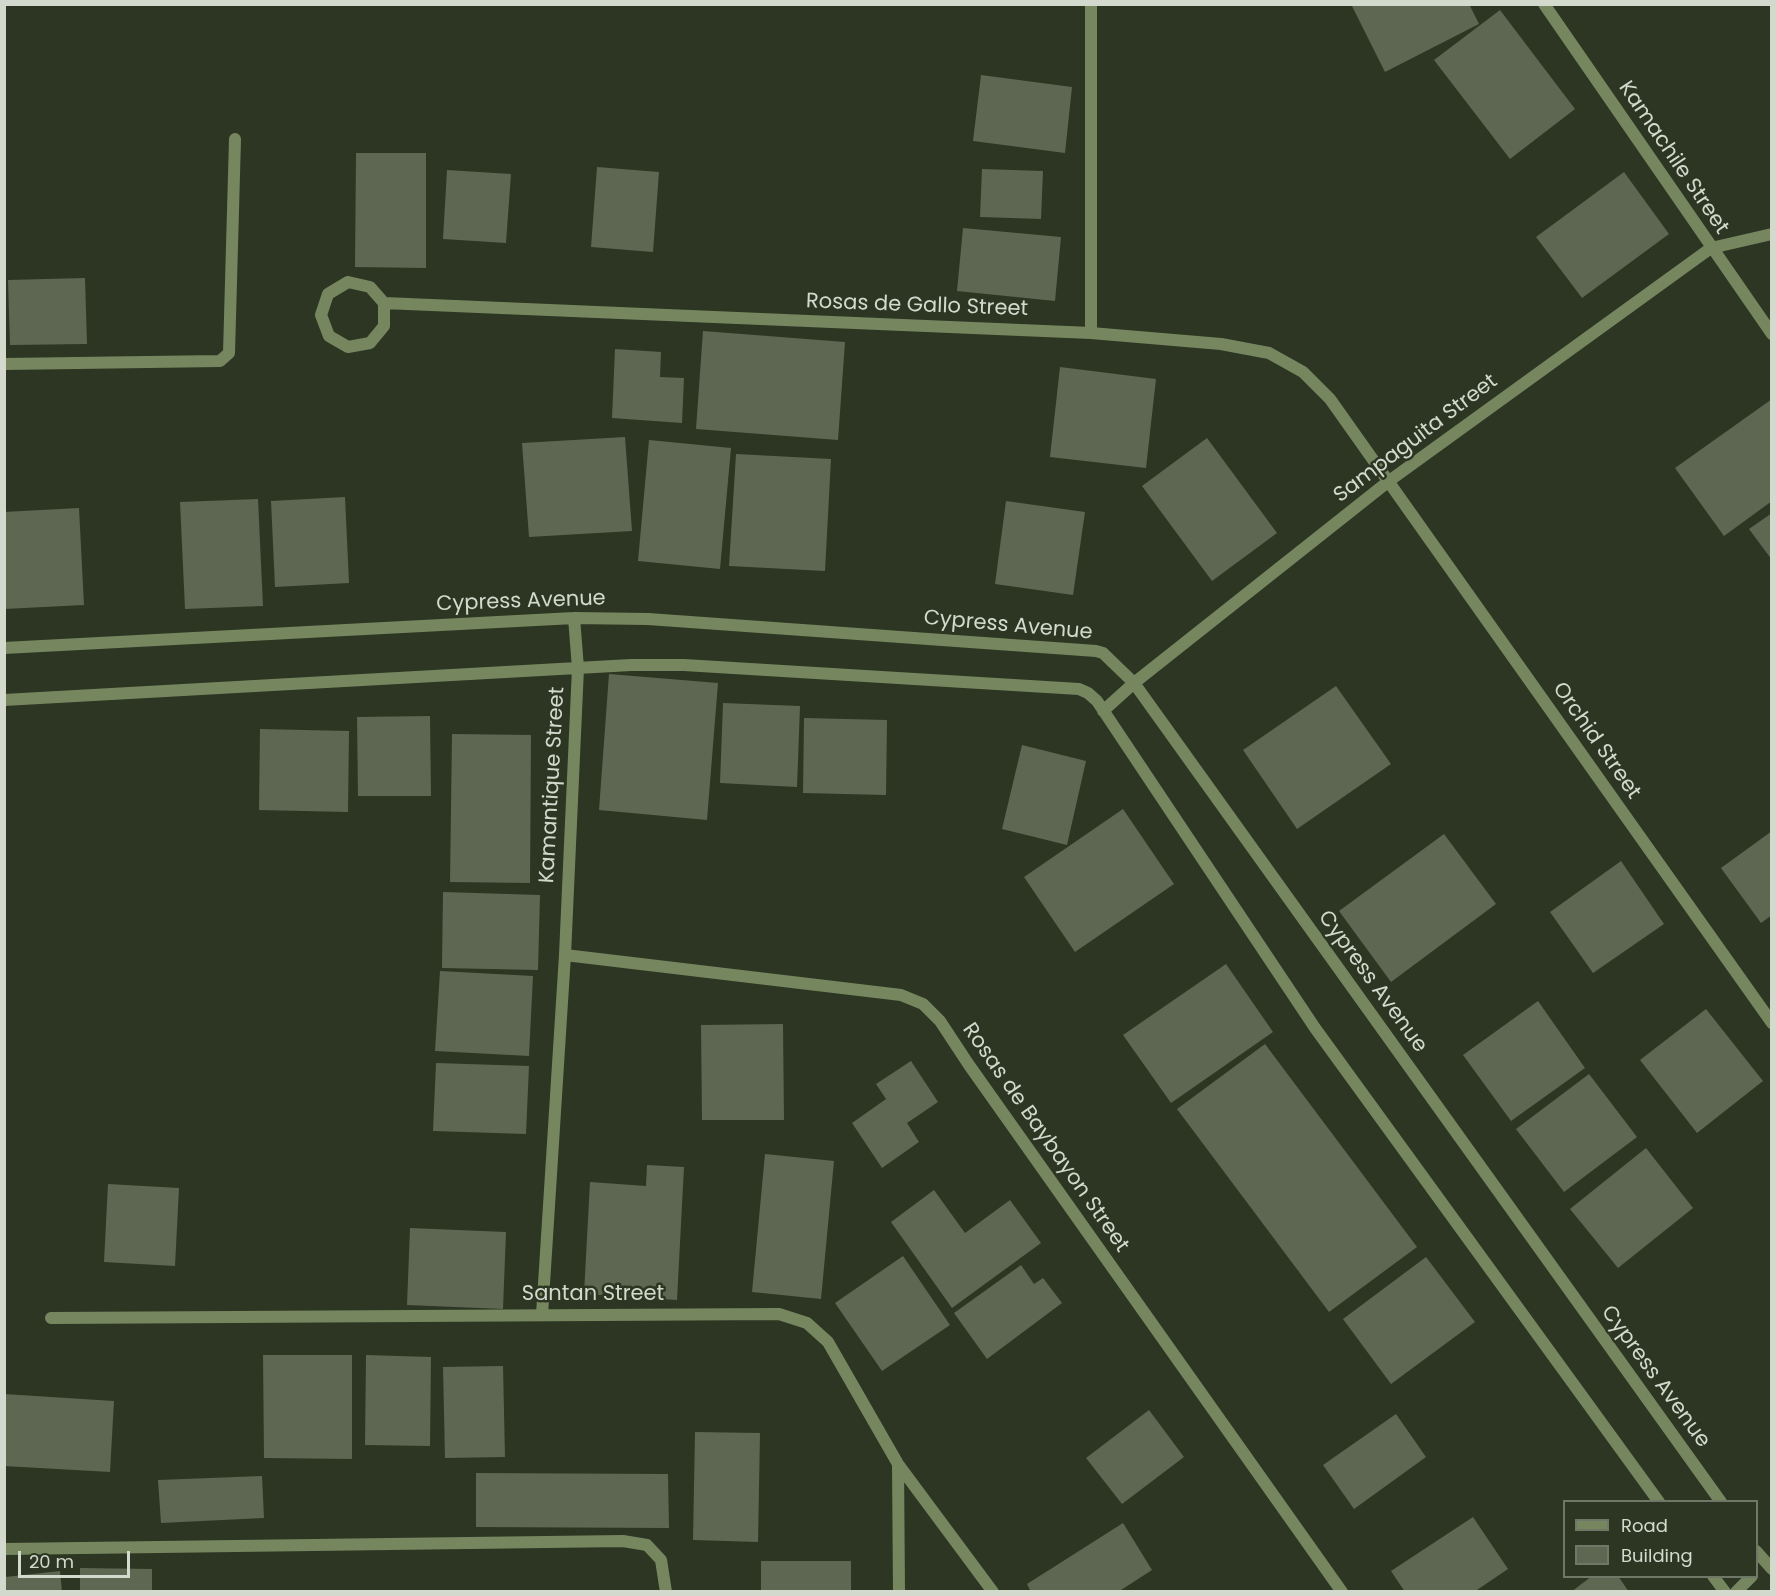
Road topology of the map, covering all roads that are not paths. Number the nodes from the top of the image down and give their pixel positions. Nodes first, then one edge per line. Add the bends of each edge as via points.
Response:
1 (1091, 4) edge
2 (1544, 4) edge
3 (235, 139) dead end
4 (1772, 234) edge
5 (1711, 248) junction
6 (384, 303) junction
7 (1091, 333) junction
8 (1772, 334) edge
9 (4, 364) edge
10 (1389, 481) junction
11 (574, 618) junction
12 (4, 648) edge
13 (578, 668) junction
14 (1134, 683) junction
15 (4, 700) edge
16 (1103, 711) junction
17 (565, 954) junction
18 (1772, 1023) edge
19 (542, 1315) junction
20 (51, 1318) dead end
21 (898, 1464) junction
22 (1658, 1500) edge
23 (1720, 1500) edge
24 (4, 1549) edge
25 (1714, 1578) edge
26 (1750, 1578) edge
27 (666, 1592) edge
28 (899, 1592) edge
29 (993, 1592) edge
30 (1342, 1592) edge
31 (1725, 1592) edge
32 (1736, 1592) edge

1 - 7 street
2 - 5 street, Kamachile Street
3 - 9 street via 229,353 220,361
4 - 5 street, Sampaguita Street
5 - 8 street, Kamachile Street
5 - 10 street, Sampaguita Street
6 - 6 street via 384,326 370,343 348,347 329,336 321,315 328,294 348,282 370,286
6 - 7 street, Rosas de Gallo Street
7 - 10 street, Rosas de Gallo Street via 1221,344 1269,353 1303,372 1330,399
10 - 14 street, Sampaguita Street
10 - 18 street, Orchid Street
11 - 12 street, Cypress Avenue
11 - 13 street, Kamantique Street
11 - 14 street, Cypress Avenue via 648,619 1096,651 1110,658
13 - 15 street
13 - 16 street via 684,665 1078,689 1089,693
13 - 17 street, Kamantique Street
14 - 16 street, Sampaguita Street
14 - 23 street, Cypress Avenue
16 - 22 street via 1315,1028
17 - 19 street, Kamantique Street
17 - 30 street, Rosas de Baybayon Street via 901,995 923,1004 940,1022
19 - 20 street, Santan Street
19 - 21 street, Santan Street via 779,1314 807,1323 828,1342
21 - 28 street
21 - 29 street, Santan Street
24 - 27 street via 623,1541 647,1545 661,1560
25 - 31 street
26 - 32 street

